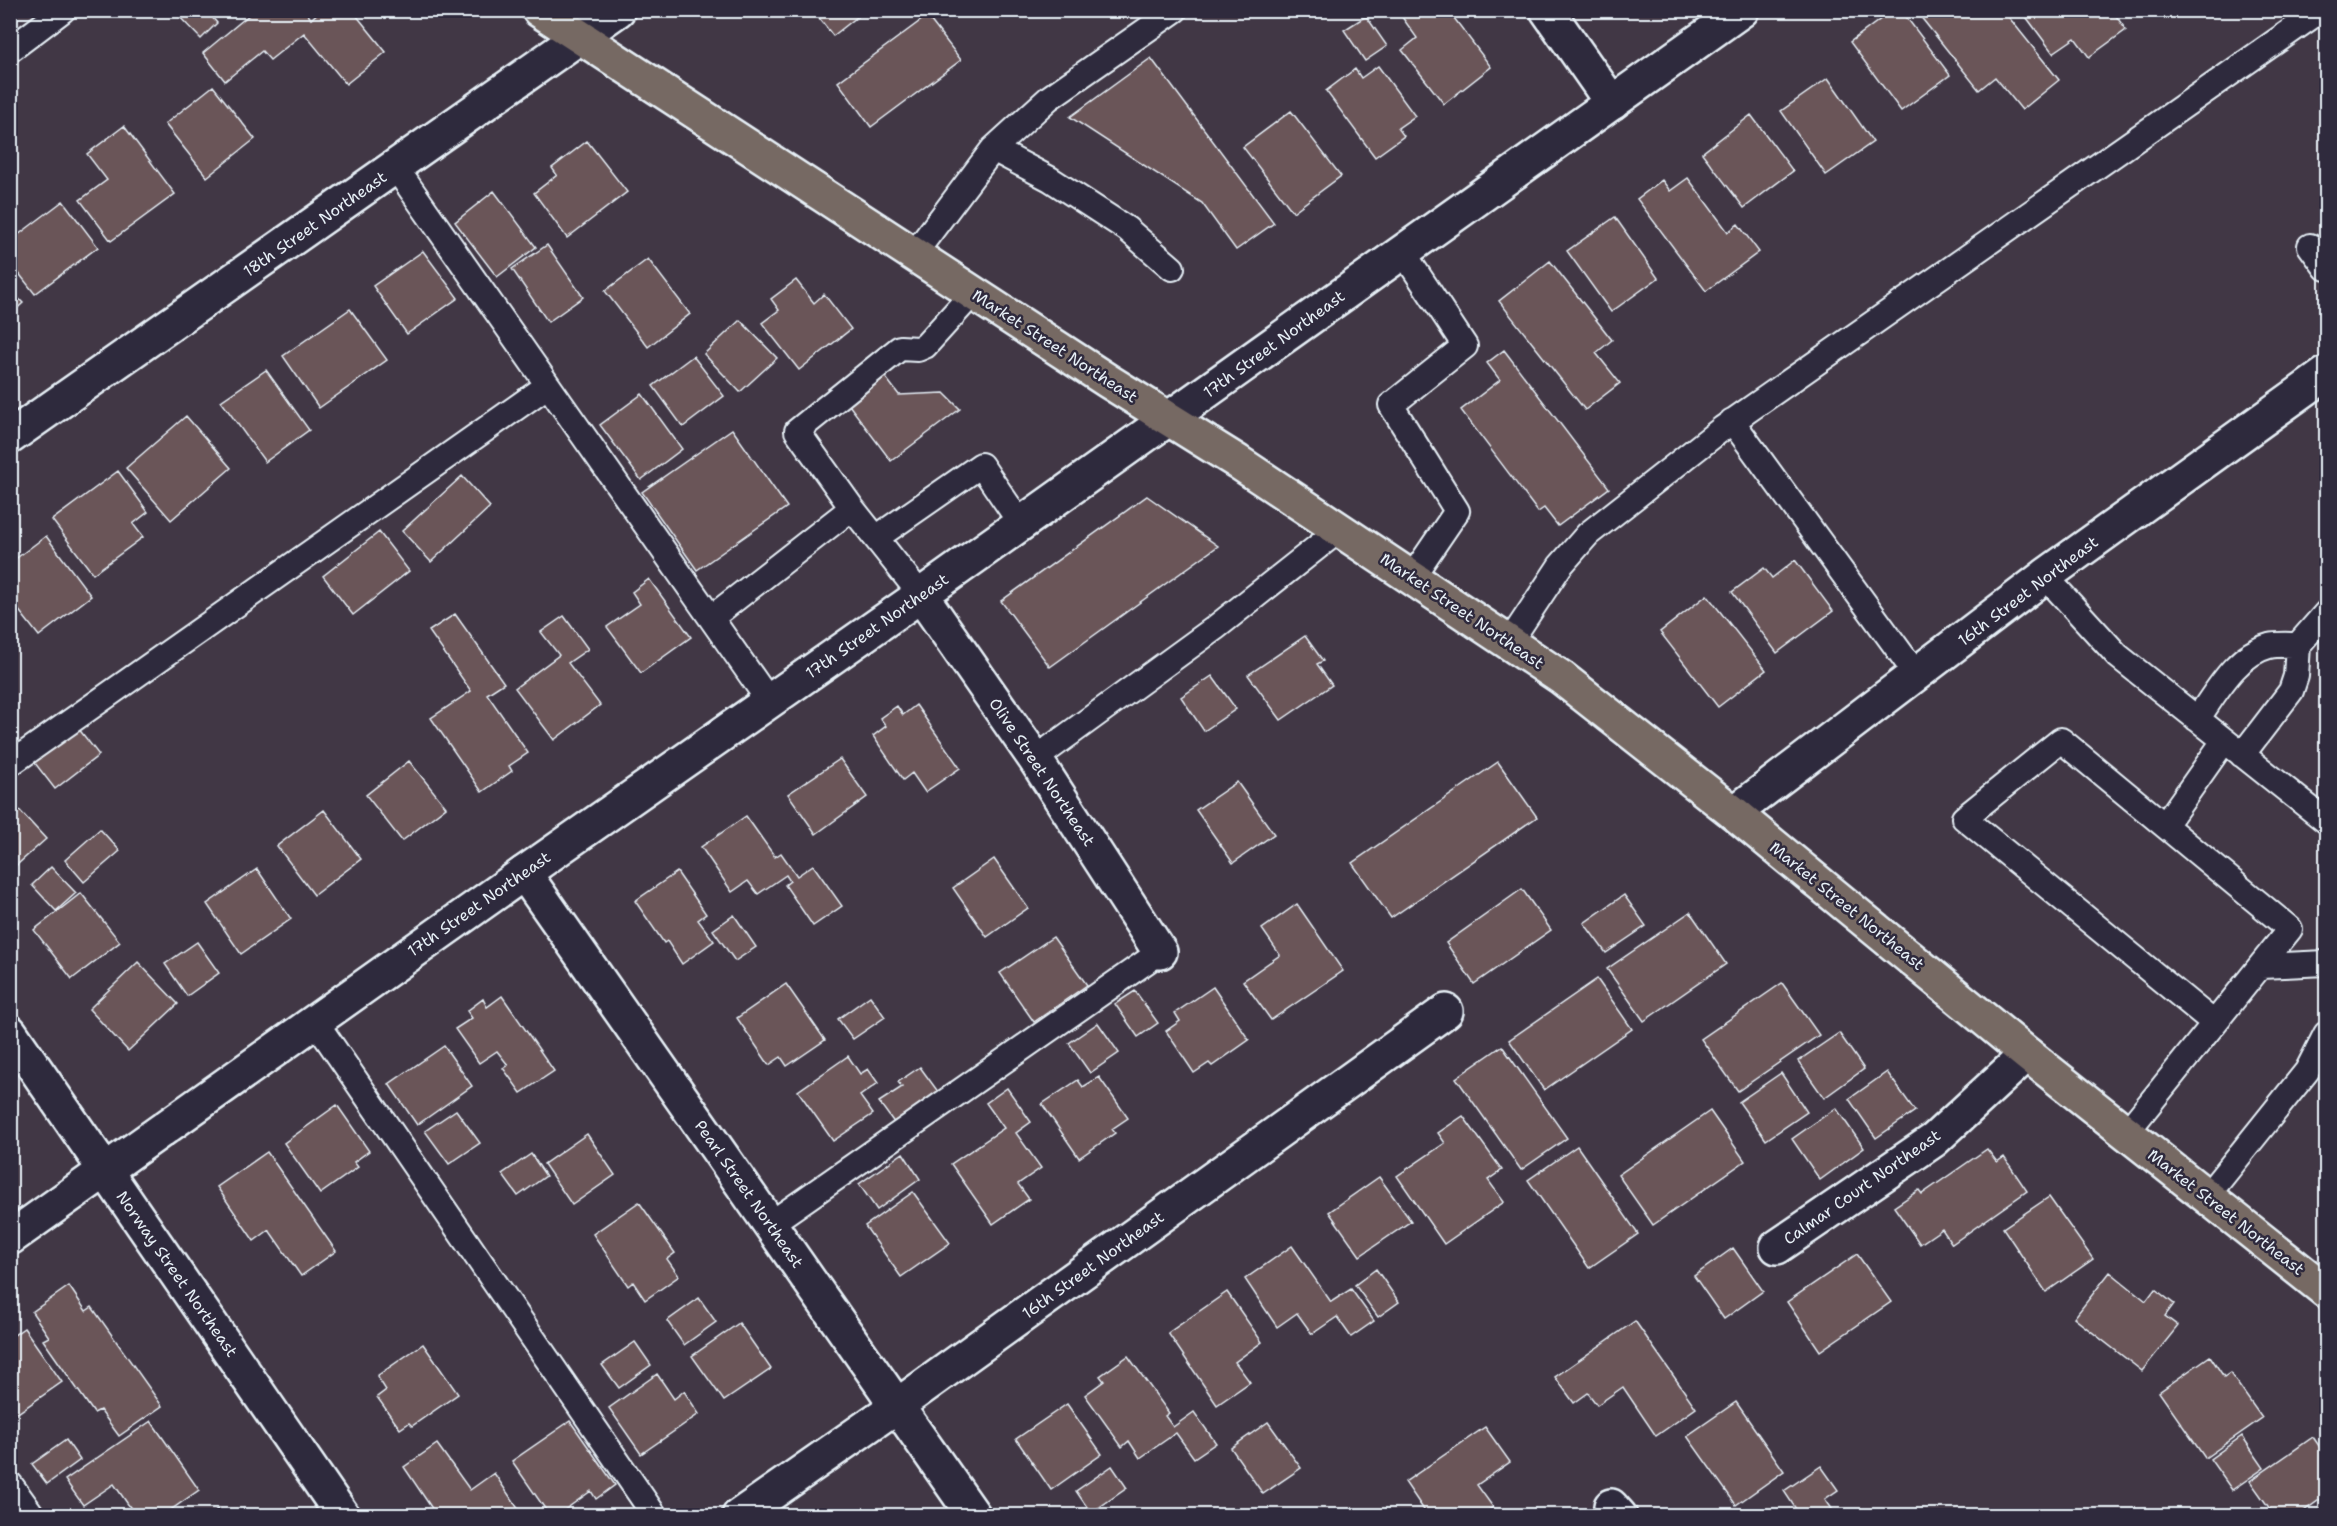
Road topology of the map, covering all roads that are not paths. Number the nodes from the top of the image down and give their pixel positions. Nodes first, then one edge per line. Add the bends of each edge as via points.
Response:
1 (63, 10) edge
2 (539, 10) edge
3 (618, 10) edge
4 (1174, 10) edge
5 (1547, 10) edge
6 (1742, 10) edge
7 (2321, 10) edge
8 (582, 37) junction
9 (10, 50) edge
10 (1612, 103) junction
11 (993, 149) junction
12 (396, 168) junction
13 (2310, 246) dead end
14 (1403, 252) junction
15 (914, 254) junction
16 (1172, 268) dead end
17 (2326, 268) edge
18 (973, 293) junction
19 (2326, 374) edge
20 (547, 386) junction
21 (1168, 420) junction
22 (1732, 421) junction
23 (10, 437) edge
24 (852, 508) junction
25 (1021, 524) junction
26 (1339, 530) junction
27 (876, 538) junction
28 (2045, 576) junction
29 (1412, 577) junction
30 (921, 595) junction
31 (2326, 613) edge
32 (711, 618) junction
33 (1509, 644) junction
34 (2298, 645) junction
35 (1916, 674) junction
36 (769, 701) junction
37 (2196, 719) junction
38 (2233, 748) junction
39 (1035, 759) junction
40 (10, 764) edge
41 (1734, 813) junction
42 (2326, 821) edge
43 (2165, 825) junction
44 (524, 873) junction
45 (1160, 952) joint
46 (2326, 963) edge
47 (2261, 966) junction
48 (1446, 1011) dead end
49 (315, 1021) junction
50 (2214, 1023) junction
51 (10, 1032) edge
52 (2326, 1034) edge
53 (2026, 1054) junction
54 (2126, 1133) junction
55 (105, 1171) junction
56 (2206, 1197) junction
57 (770, 1224) junction
58 (10, 1238) edge
59 (1777, 1247) dead end
60 (2326, 1292) edge
61 (898, 1405) junction
62 (10, 1484) edge
63 (33, 1515) edge
64 (343, 1515) edge
65 (655, 1515) edge
66 (739, 1515) edge
67 (974, 1515) edge

1 - 9 lane
2 - 8 main road, Market Street Northeast
3 - 8 street, 18th Street Northeast
4 - 11 lane via 1048,98
5 - 10 street
6 - 10 street, 17th Street Northeast
7 - 22 lane
8 - 12 street, 18th Street Northeast
8 - 15 main road, Market Street Northeast
10 - 14 street, 17th Street Northeast
11 - 15 lane
11 - 16 lane via 1050,179 1127,229
12 - 20 lane
12 - 23 street, 18th Street Northeast
13 - 17 lane
14 - 21 street, 17th Street Northeast
14 - 29 lane via 1466,346 1391,405 1456,510
15 - 18 main road, Market Street Northeast
18 - 21 main road, Market Street Northeast
18 - 24 lane via 925,346 900,348 797,431
19 - 28 street, 16th Street Northeast
20 - 32 lane
20 - 40 lane
21 - 25 street, 17th Street Northeast
21 - 26 main road, Market Street Northeast
22 - 33 lane via 1588,534 1560,566
22 - 35 lane
24 - 27 lane
24 - 32 lane
25 - 27 lane via 981,465
25 - 30 street, 17th Street Northeast
26 - 29 main road, Market Street Northeast
26 - 39 lane via 1215,628
27 - 30 lane
28 - 35 street, 16th Street Northeast
28 - 37 lane via 2118,657
29 - 33 main road, Market Street Northeast
30 - 36 street, 17th Street Northeast
30 - 39 street, Olive Street Northeast
31 - 34 lane
32 - 36 lane
33 - 41 main road, Market Street Northeast via 1562,678
34 - 37 lane via 2270,646 2251,654 2232,671
34 - 38 lane via 2291,691
35 - 41 street, 16th Street Northeast
36 - 44 street, 17th Street Northeast
37 - 38 lane
38 - 42 lane
38 - 43 lane
39 - 45 street, Olive Street Northeast
41 - 53 main road, Market Street Northeast
43 - 47 lane via 2290,929
43 - 50 lane via 2061,740 1964,818
44 - 49 street, 17th Street Northeast
44 - 57 street, Pearl Street Northeast
45 - 57 lane
46 - 47 lane
47 - 50 lane
48 - 61 street, 16th Street Northeast
49 - 55 street, 17th Street Northeast
49 - 65 lane
50 - 54 lane
51 - 55 street, Norway Street Northeast
52 - 56 lane via 2307,1071
53 - 54 main road, Market Street Northeast
53 - 59 street, Calmar Court Northeast via 1934,1140
54 - 56 main road, Market Street Northeast
55 - 58 street, 17th Street Northeast
55 - 64 street, Norway Street Northeast
56 - 60 main road, Market Street Northeast
57 - 61 street, Pearl Street Northeast
61 - 66 street, 16th Street Northeast
61 - 67 street, Pearl Street Northeast
62 - 63 lane

